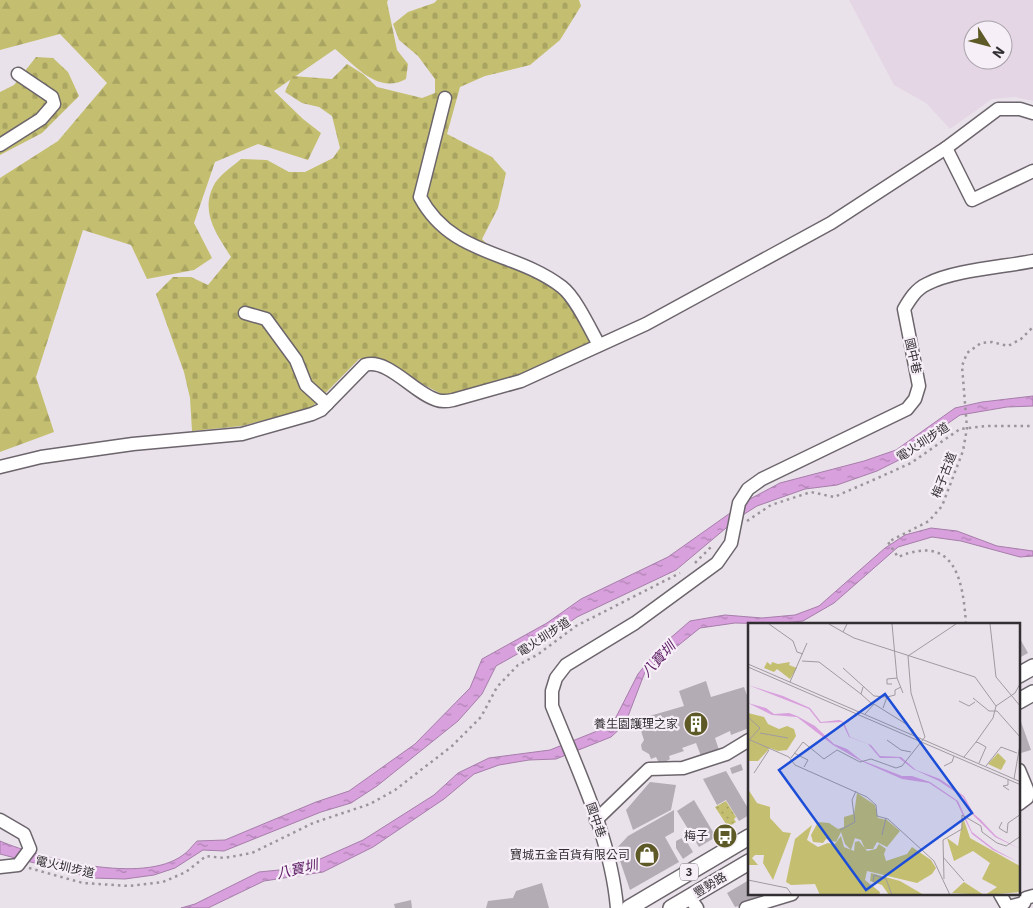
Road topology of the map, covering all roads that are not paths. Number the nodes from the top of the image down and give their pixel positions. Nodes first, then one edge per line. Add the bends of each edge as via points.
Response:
1 (18, 74) dead end
2 (445, 98) dead end
3 (1033, 113) edge
4 (0, 145) edge
5 (946, 148) junction
6 (1033, 171) edge
7 (1033, 261) edge
8 (245, 313) dead end
9 (599, 345) junction
10 (327, 404) junction
11 (0, 467) edge
12 (1033, 667) edge
13 (1020, 674) edge
14 (1033, 693) edge
15 (1020, 700) edge
16 (748, 741) edge
17 (1020, 772) edge
18 (1026, 802) edge
19 (0, 820) edge
20 (596, 820) junction
21 (748, 838) edge
22 (748, 863) edge
23 (0, 867) edge
24 (785, 896) edge
25 (1001, 896) edge
26 (1033, 896) edge
27 (693, 903) edge
28 (617, 908) edge
29 (629, 908) edge
30 (671, 908) edge
31 (746, 908) edge
32 (1008, 908) edge

1 - 4 street via 52,97 54,104 41,119
2 - 9 street via 420,197 428,213 466,244 535,270 564,288
3 - 5 street via 998,109
5 - 6 street via 972,200
5 - 9 street via 831,223 646,324
7 - 20 street, 國中巷 via 945,277 926,284 913,295 904,309 919,386 907,409 762,479 748,489 739,502 732,544 717,563 635,623 566,665 556,678 552,706
8 - 10 street via 266,319 296,360 306,385
9 - 10 street via 521,381 453,400 436,400 388,369 372,363 365,365
10 - 11 street via 312,414 242,434 133,444 41,457
12 - 13 main road
14 - 15 main road
16 - 20 street via 726,754 684,768 649,768
17 - 18 street via 1027,789
19 - 23 street via 24,834 30,849 18,866
20 - 28 street, 國中巷 via 607,854
21 - 29 main road, 豐勢路 / 3
22 - 27 main road, 豐勢路 / 3
24 - 31 street
25 - 32 street
26 - 32 street
27 - 30 main road, 豐勢路 / 3

